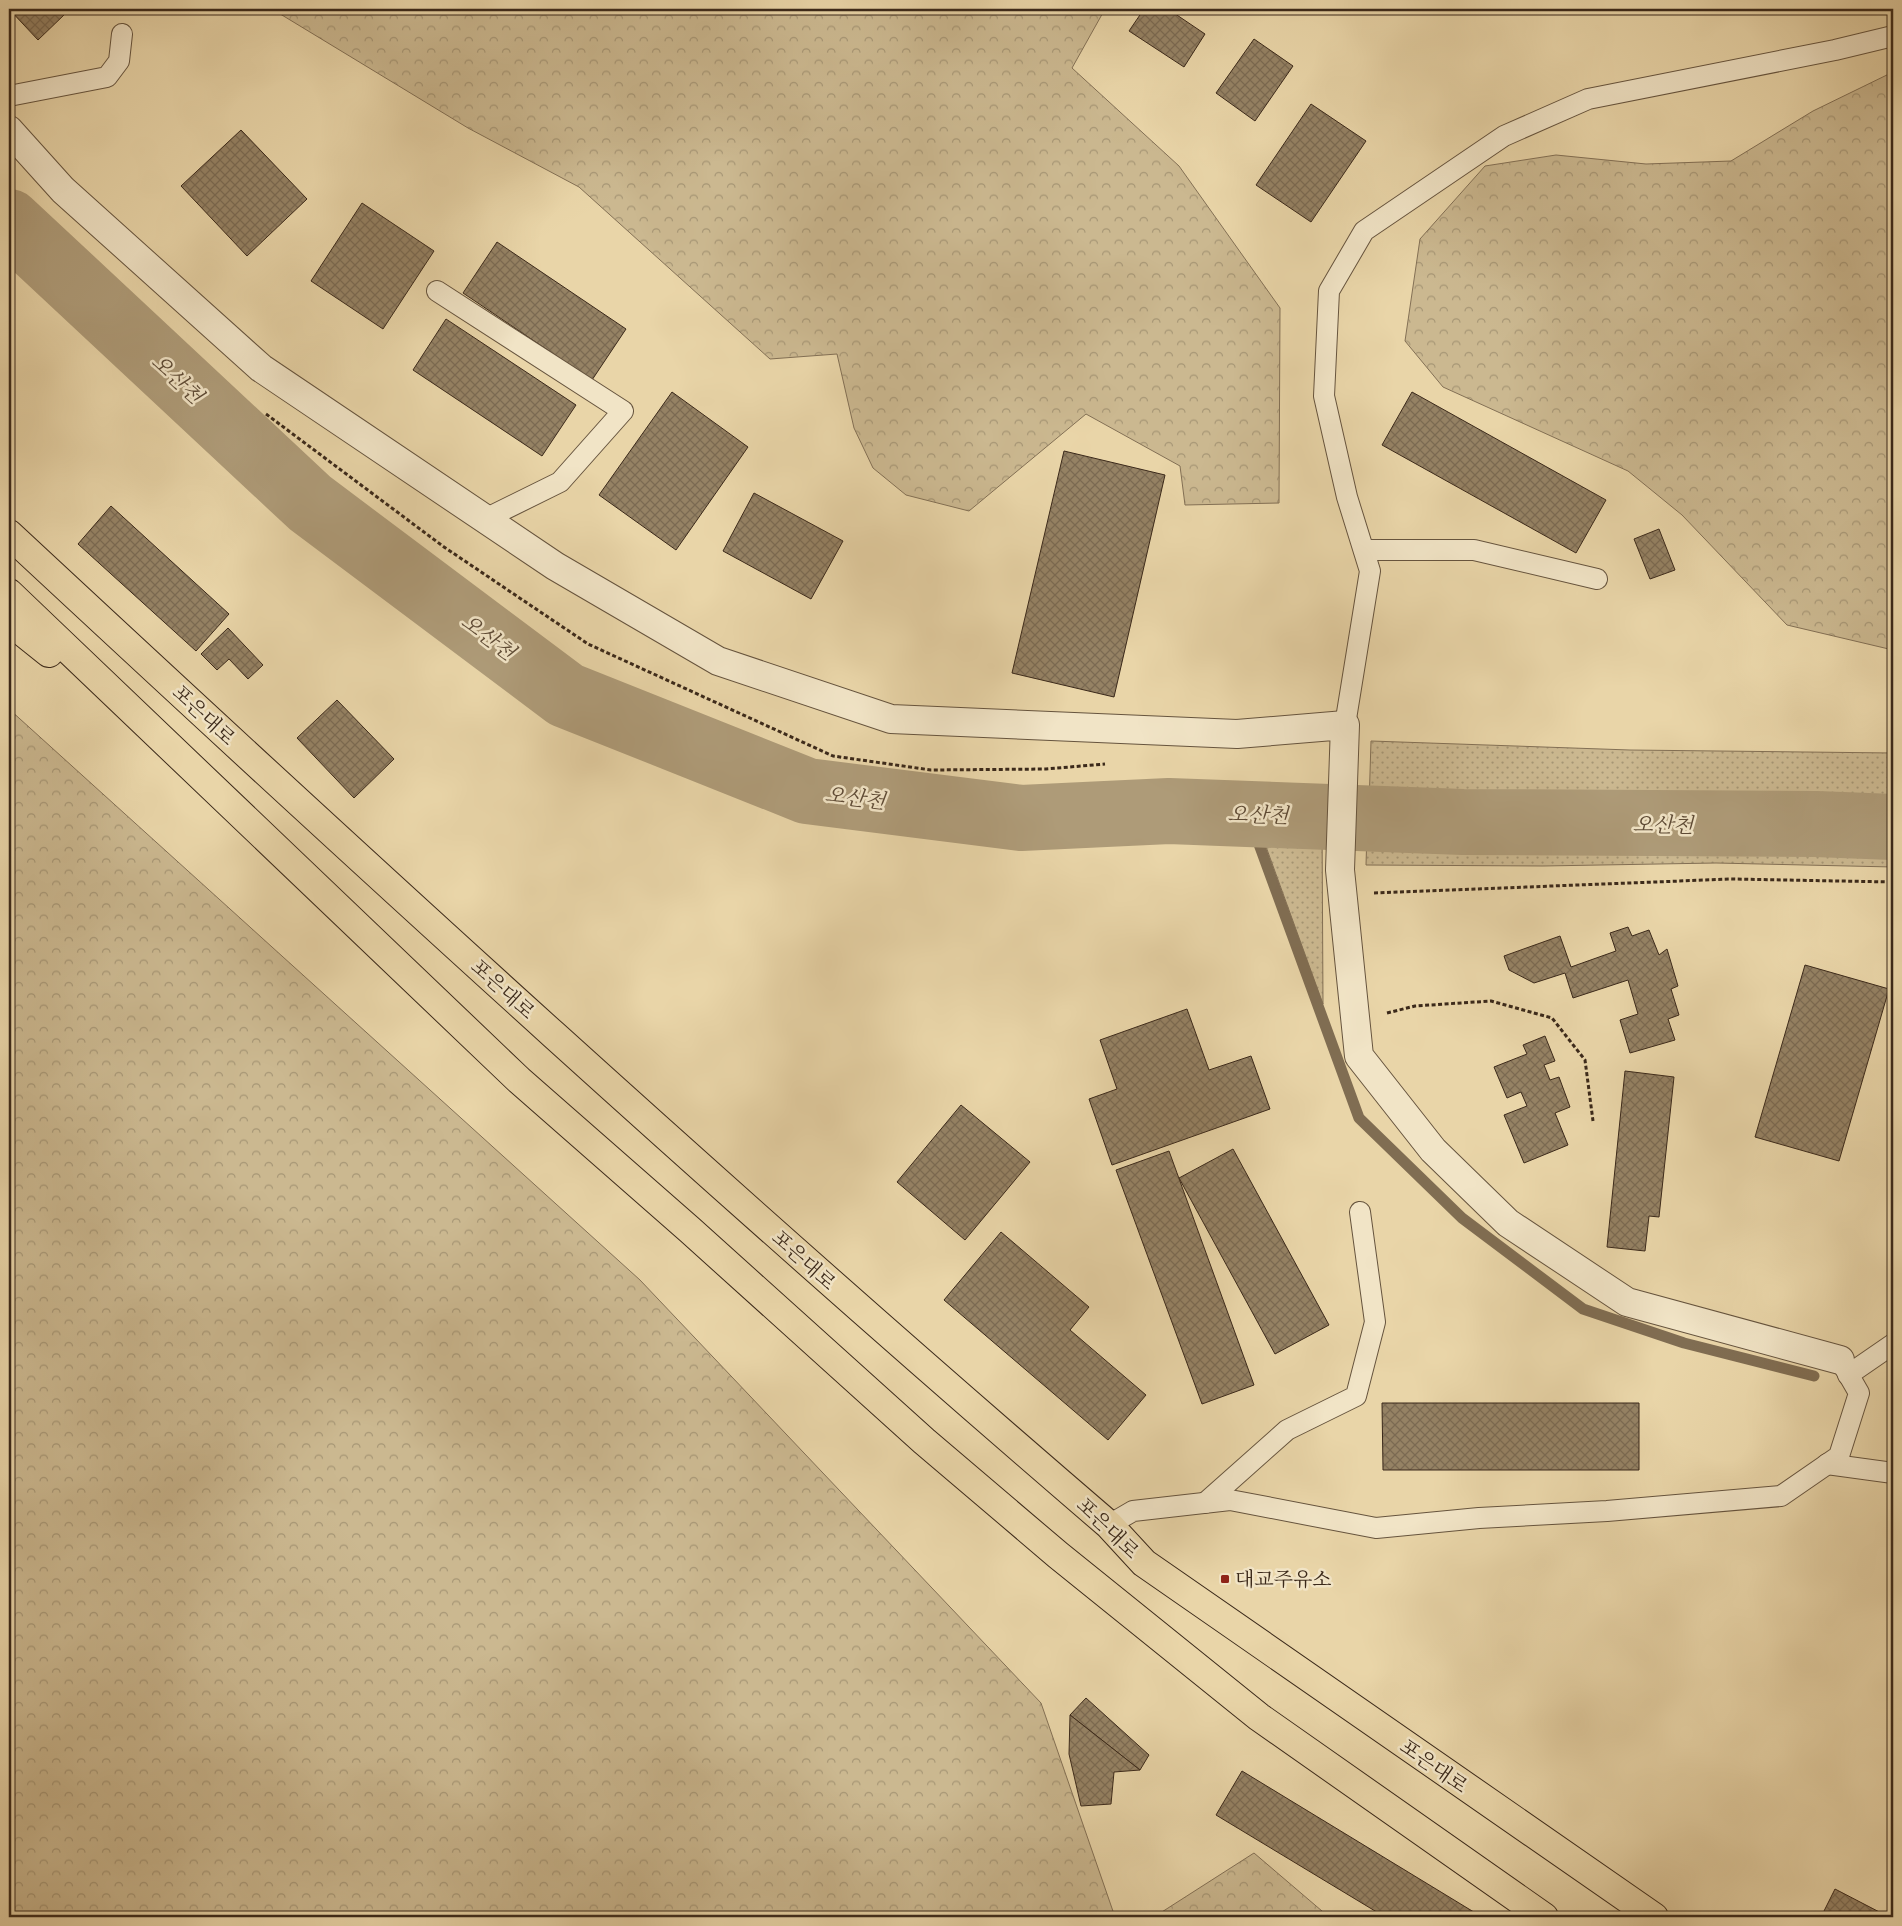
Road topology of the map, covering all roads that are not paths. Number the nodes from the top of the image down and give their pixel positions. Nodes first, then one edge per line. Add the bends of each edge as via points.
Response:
1 (122, 34) dead end
2 (1893, 36) edge
3 (9, 96) edge
4 (9, 130) edge
5 (437, 291) dead end
6 (486, 519) junction
7 (9, 534) edge
8 (1364, 550) junction
9 (1597, 579) dead end
10 (9, 593) edge
11 (9, 622) edge
12 (1345, 726) junction
13 (196, 771) junction
14 (1360, 1212) dead end
15 (1893, 1344) edge
16 (1844, 1368) junction
17 (1827, 1464) junction
18 (1893, 1473) edge
19 (1205, 1503) junction
20 (1109, 1525) junction
21 (1544, 1917) edge
22 (1654, 1917) edge

1 - 3 lane via 119,61 107,77
2 - 8 lane via 1588,99 1504,136 1364,231 1329,291 1324,396 1347,497
4 - 6 street via 63,190 261,368
5 - 6 lane via 623,411 560,482
6 - 12 street via 555,566 718,661 891,719 1237,734
7 - 20 highway, 포은대로 via 377,876 858,1308
8 - 9 lane via 1474,550
8 - 12 lane via 1370,571
10 - 13 highway
11 - 13 highway
12 - 16 street via 1341,882 1359,1056 1433,1150 1508,1223 1627,1302
13 - 21 highway via 519,1080 1028,1530 1259,1717
14 - 19 lane via 1375,1322 1356,1396 1287,1430
15 - 16 lane
16 - 17 lane via 1859,1393 1839,1456
17 - 18 lane
17 - 19 lane via 1780,1496 1376,1528 1230,1500
19 - 20 lane via 1133,1511
20 - 22 highway, 포은대로 via 1144,1563

